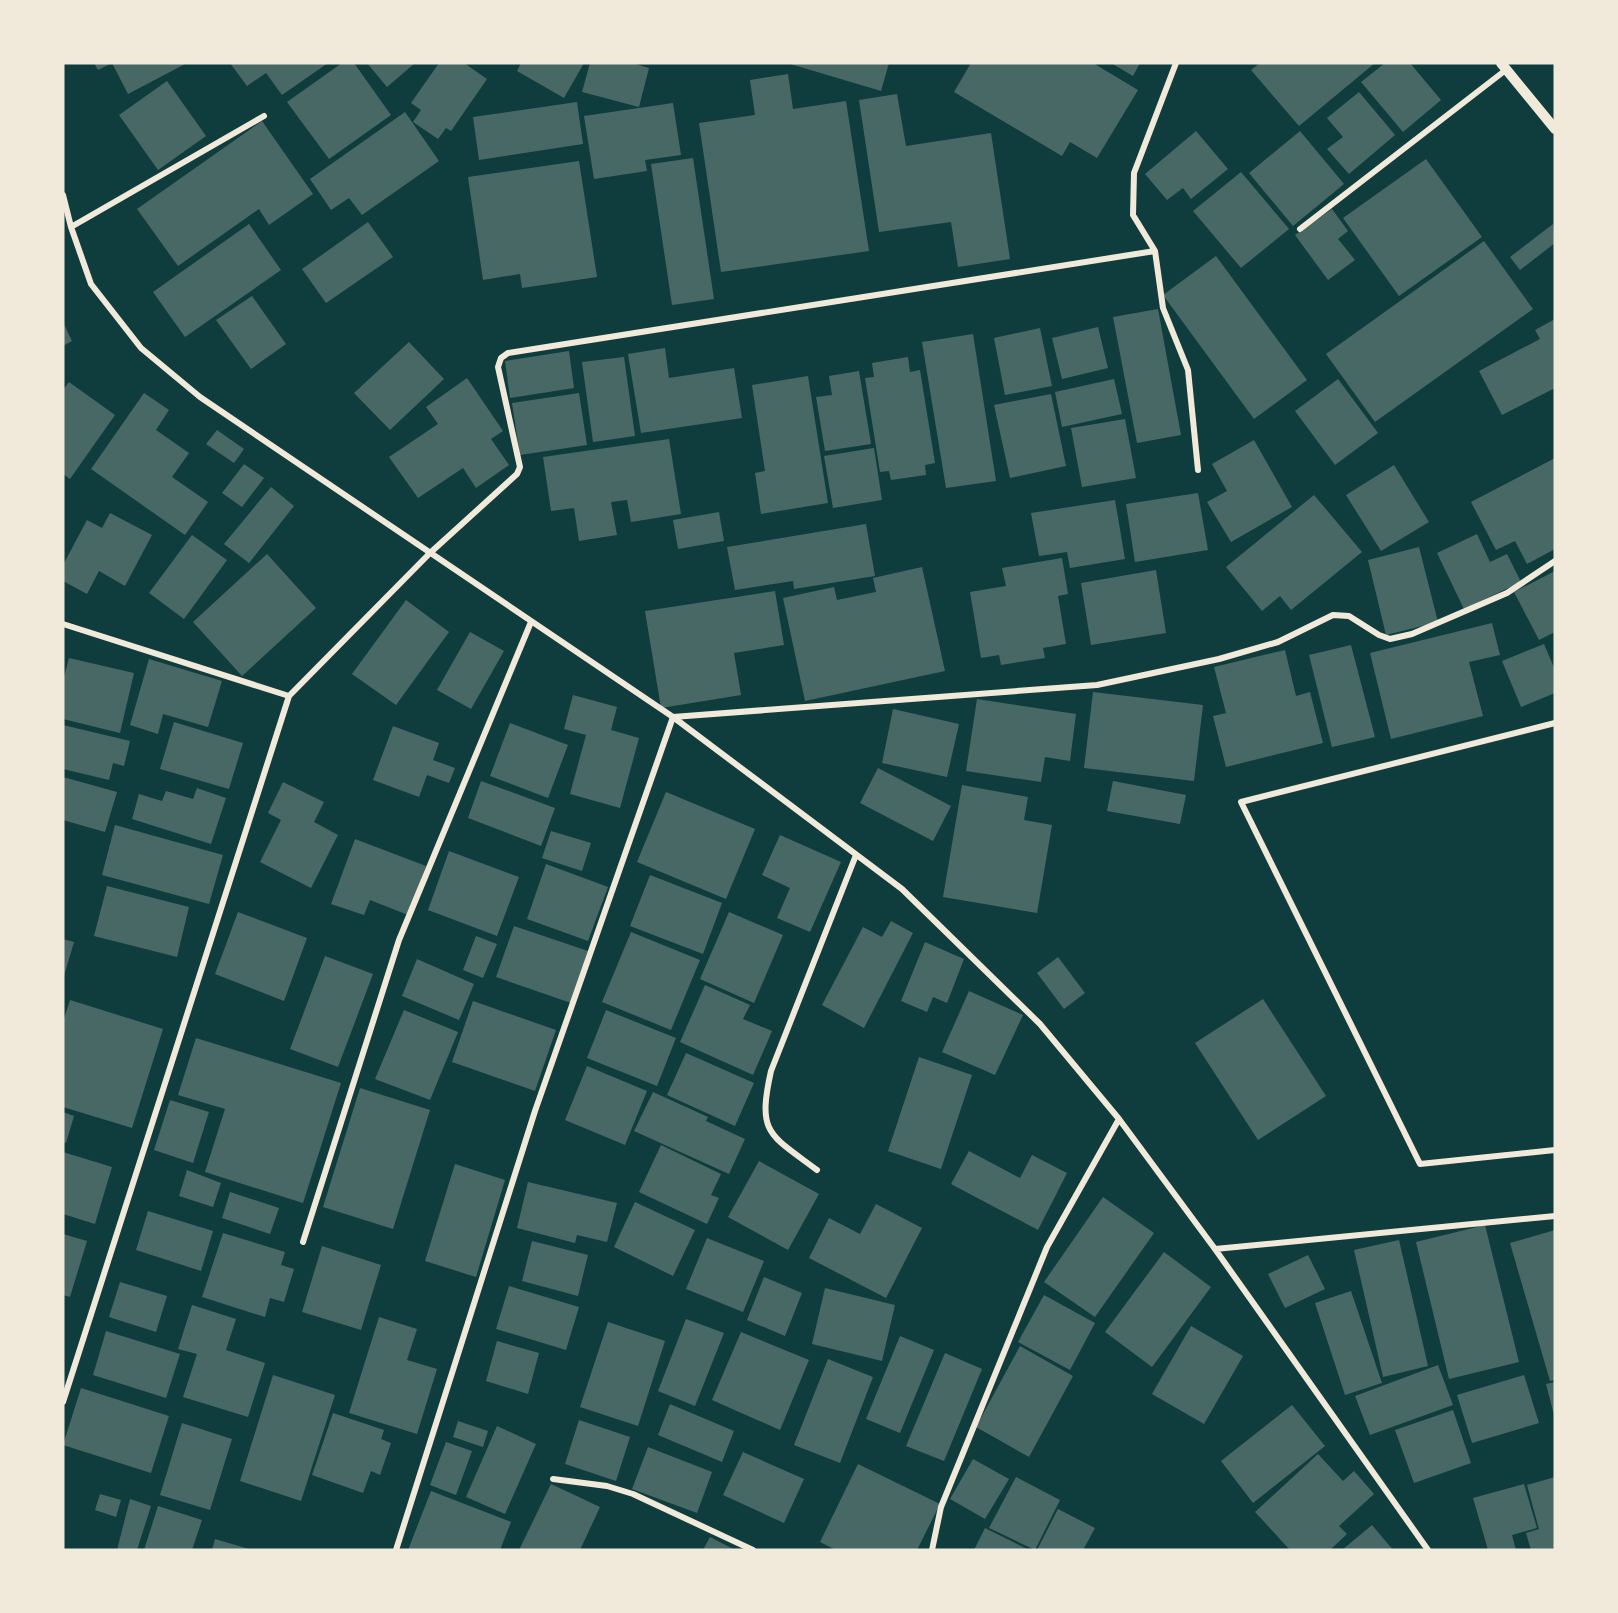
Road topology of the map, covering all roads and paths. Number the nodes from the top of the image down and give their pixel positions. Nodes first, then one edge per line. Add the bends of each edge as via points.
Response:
1 (1176, 63) edge
2 (1504, 66) edge
3 (264, 116) dead end
4 (1555, 129) edge
5 (63, 195) edge
6 (70, 227) junction
7 (1300, 229) dead end
8 (1155, 251) junction
9 (1198, 470) dead end
10 (430, 553) junction
11 (1555, 561) edge
12 (531, 621) junction
13 (63, 624) edge
14 (289, 696) junction
15 (673, 717) junction
16 (1555, 723) edge
17 (856, 855) junction
18 (1119, 1119) junction
19 (1555, 1150) edge
20 (817, 1170) dead end
21 (1555, 1216) edge
22 (303, 1242) dead end
23 (1215, 1249) junction
24 (63, 1402) edge
25 (553, 1479) dead end
26 (396, 1550) edge
27 (753, 1550) edge
28 (932, 1550) edge
29 (1428, 1550) edge

1 - 8 street via 1134,172 1133,215
2 - 4 street
2 - 7 street
3 - 6 street
5 - 6 street
6 - 10 street via 91,284 141,348 200,397
8 - 9 street via 1163,308 1188,370
8 - 10 street via 508,353 498,367 520,466 517,474
10 - 12 street
10 - 14 street
11 - 15 street via 1507,593 1412,634 1390,639 1349,616 1333,615 1278,642 1228,657 1098,685
12 - 15 street
12 - 22 street via 399,940
13 - 14 street
14 - 24 street
15 - 17 street
15 - 26 street via 535,1111
16 - 19 street via 1241,802 1420,1164
17 - 18 street via 902,889 1040,1024
17 - 20 street via 771,1071 763,1106 777,1140
18 - 23 street
18 - 28 street via 1047,1247 941,1507
21 - 23 street
23 - 29 street
25 - 27 street via 607,1486 633,1494

